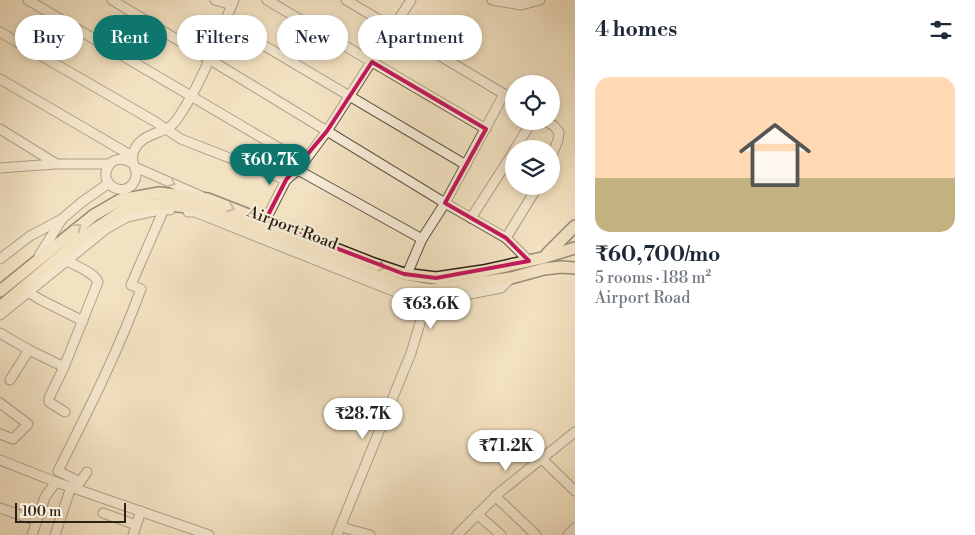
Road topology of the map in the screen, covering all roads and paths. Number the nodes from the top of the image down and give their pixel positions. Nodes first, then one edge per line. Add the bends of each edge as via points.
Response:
1 (28, 0) edge
2 (112, 0) edge
3 (215, 0) edge
4 (267, 0) edge
5 (346, 0) edge
6 (411, 0) edge
7 (492, 0) edge
8 (540, 0) edge
9 (233, 2) edge
10 (229, 15) edge
11 (372, 15) edge
12 (402, 15) edge
13 (0, 32) edge
14 (177, 40) edge
15 (267, 47) edge
16 (210, 60) joint
17 (447, 60) edge
18 (372, 62) junction
19 (0, 78) edge
20 (504, 94) joint
21 (192, 96) junction
22 (350, 97) junction
23 (0, 129) edge
24 (486, 129) junction
25 (165, 130) junction
26 (327, 132) junction
27 (133, 162) junction
28 (55, 164) junction
29 (110, 164) junction
30 (505, 164) edge
31 (466, 165) junction
32 (301, 166) junction
33 (0, 168) edge
34 (286, 180) junction
35 (109, 184) junction
36 (130, 193) junction
37 (532, 195) edge
38 (208, 199) junction
39 (445, 203) junction
40 (164, 209) junction
41 (471, 218) junction
42 (62, 219) junction
43 (265, 221) junction
44 (575, 226) edge
45 (506, 238) junction
46 (422, 240) junction
47 (575, 248) edge
48 (542, 258) junction
49 (0, 259) edge
50 (38, 259) junction
51 (66, 260) junction
52 (530, 261) junction
53 (28, 267) junction
54 (575, 268) edge
55 (407, 274) junction
56 (511, 278) junction
57 (0, 291) edge
58 (28, 292) junction
59 (0, 299) edge
60 (427, 300) junction
61 (0, 307) edge
62 (0, 315) edge
63 (83, 321) junction
64 (0, 333) edge
65 (29, 350) junction
66 (64, 367) junction
67 (10, 380) dead end
68 (0, 403) edge
69 (65, 412) dead end
70 (575, 432) edge
71 (0, 434) edge
72 (541, 458) junction
73 (0, 460) edge
74 (87, 472) dead end
75 (56, 482) junction
76 (71, 487) junction
77 (575, 491) edge
78 (495, 496) junction
79 (0, 508) edge
80 (141, 511) junction
81 (103, 513) dead end
82 (478, 514) junction
83 (37, 522) junction
84 (575, 528) edge
85 (339, 531) edge
86 (134, 532) edge
87 (32, 535) edge
88 (55, 535) edge
89 (209, 535) edge
90 (370, 535) edge
91 (458, 535) edge
92 (501, 535) edge
93 (536, 535) edge
94 (568, 535) edge

1 - 21 street
2 - 14 street
3 - 9 street
4 - 18 street
5 - 11 street
6 - 12 street
7 - 8 street via 521,5
9 - 10 street
13 - 25 street via 101,89
15 - 22 street
16 - 21 street
16 - 26 street
17 - 20 street
18 - 22 street
18 - 24 street
19 - 27 street
20 - 24 street
21 - 25 street via 173,124
21 - 32 street
22 - 26 street
22 - 31 street
23 - 28 street
24 - 31 street
25 - 27 street via 139,142
25 - 34 street
26 - 32 street
26 - 39 street
27 - 29 street via 118,159
27 - 36 street via 137,177
27 -> 38 street
28 - 29 street
28 - 33 street
29 - 35 street via 106,173
30 - 41 street
31 - 39 street
32 - 34 street
32 - 46 street
34 - 43 street
35 - 36 street
35 - 42 street
36 - 38 main road, Airport Road
50 -> 36 main road, Airport Road via 94,214
37 - 45 street
38 -> 43 main road, Airport Road
39 - 41 street
39 - 46 street
40 - 51 street via 127,217
40 - 60 street via 195,212 398,293
40 - 74 street via 131,286 141,289 136,303 106,375 58,471 80,482
41 - 45 street
42 - 49 street via 30,236
42 - 50 street
43 -> 55 main road, Airport Road
44 - 48 main road
45 - 52 street
46 - 55 street
47 - 48 main road, Airport Road
48 - 52 main road, Airport Road
50 - 53 main road, Airport Road
51 - 58 street
51 - 63 street via 93,275 98,282
52 - 55 main road, Airport Road via 436,278
53 - 57 main road, Airport Road
53 - 59 main road via 19,284
54 - 56 main road, Airport Road via 544,268
56 - 60 street via 501,288
56 - 61 main road, Airport Road via 430,290 411,286 370,274 205,210 160,204 124,210 86,235
58 - 62 street
58 - 63 street
60 - 85 street via 411,353
63 - 66 street
64 - 65 street
65 - 66 street
65 - 67 street
66 - 69 street via 48,402
68 - 71 street via 28,424 12,439
70 - 72 street
72 - 77 street
72 - 78 street
73 - 75 street
75 - 76 street
75 - 83 street via 45,497
76 - 80 street
76 - 88 street
78 - 82 street
78 - 93 street
79 - 83 street
80 - 86 street
80 - 89 street
81 - 86 street
82 - 91 street
82 - 92 street
83 - 87 street
84 - 94 street
85 - 90 street

